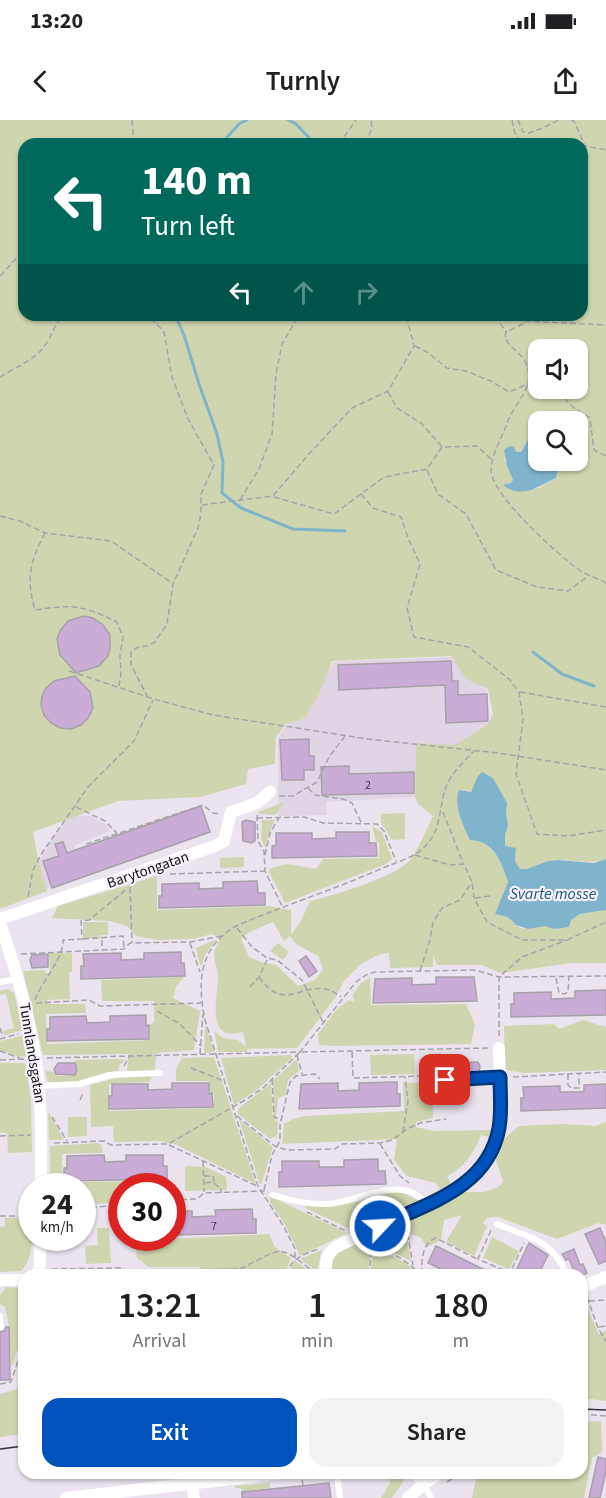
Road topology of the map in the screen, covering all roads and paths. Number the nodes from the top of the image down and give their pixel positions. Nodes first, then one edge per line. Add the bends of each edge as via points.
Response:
1 (132, 120) edge
2 (356, 120) edge
3 (370, 120) edge
4 (512, 120) edge
5 (518, 120) edge
6 (558, 120) edge
7 (571, 120) edge
8 (134, 138) edge
9 (343, 138) edge
10 (368, 138) edge
11 (518, 138) edge
12 (581, 138) edge
13 (588, 147) edge
14 (606, 150) edge
15 (18, 256) edge
16 (0, 276) edge
17 (58, 321) edge
18 (153, 321) edge
19 (296, 321) edge
20 (408, 321) edge
21 (499, 321) edge
22 (524, 321) joint
23 (606, 325) edge
24 (507, 332) junction
25 (414, 346) junction
26 (528, 371) edge
27 (0, 377) edge
28 (528, 384) joint
29 (388, 391) junction
30 (565, 399) edge
31 (442, 447) junction
32 (606, 456) edge
33 (492, 460) junction
34 (427, 469) junction
35 (361, 494) junction
36 (273, 496) junction
37 (239, 501) junction
38 (201, 505) junction
39 (0, 516) edge
40 (45, 533) junction
41 (589, 575) junction
42 (606, 583) edge
43 (173, 584) junction
44 (69, 671) dead end
45 (119, 686) junction
46 (519, 692) junction
47 (148, 696) junction
48 (154, 699) junction
49 (606, 707) edge
50 (345, 736) junction
51 (474, 751) junction
52 (519, 756) junction
53 (606, 770) edge
54 (308, 788) junction
55 (270, 792) joint
56 (257, 803) junction
57 (74, 806) junction
58 (442, 810) junction
59 (231, 812) junction
60 (257, 818) junction
61 (280, 818) junction
62 (361, 822) junction
63 (606, 830) edge
64 (117, 833) junction
65 (86, 844) dead end
66 (414, 855) junction
67 (264, 857) junction
68 (397, 862) junction
69 (464, 864) junction
70 (265, 872) junction
71 (163, 874) dead end
72 (472, 882) junction
73 (490, 896) dead end
74 (474, 898) junction
75 (283, 907) junction
76 (27, 910) junction
77 (0, 921) edge
78 (606, 922) edge
79 (236, 927) junction
80 (223, 935) junction
81 (82, 939) junction
82 (102, 939) junction
83 (567, 940) junction
84 (190, 942) junction
85 (132, 943) junction
86 (124, 949) junction
87 (63, 951) junction
88 (102, 951) junction
89 (11, 954) junction
90 (267, 958) junction
91 (420, 971) junction
92 (201, 973) junction
93 (569, 976) junction
94 (606, 976) edge
95 (259, 977) junction
96 (499, 977) junction
97 (556, 977) junction
98 (18, 978) junction
99 (0, 982) edge
100 (250, 987) dead end
101 (306, 990) junction
102 (342, 997) junction
103 (202, 1003) junction
104 (156, 1011) dead end
105 (203, 1012) junction
106 (324, 1023) junction
107 (0, 1028) edge
108 (31, 1030) junction
109 (3, 1038) junction
110 (0, 1039) edge
111 (201, 1046) junction
112 (500, 1048) junction
113 (0, 1051) edge
114 (352, 1051) junction
115 (300, 1052) junction
116 (216, 1054) junction
117 (200, 1055) junction
118 (297, 1055) junction
119 (129, 1056) junction
120 (36, 1058) junction
121 (21, 1059) junction
122 (0, 1060) edge
123 (190, 1068) dead end
124 (606, 1072) edge
125 (160, 1073) dead end
126 (579, 1073) junction
127 (121, 1074) junction
128 (568, 1074) junction
129 (302, 1075) junction
130 (405, 1077) junction
131 (500, 1077) junction
132 (272, 1079) junction
133 (320, 1079) dead end
134 (225, 1081) junction
135 (434, 1081) joint
136 (39, 1086) junction
137 (234, 1108) junction
138 (51, 1115) dead end
139 (236, 1115) junction
140 (446, 1119) dead end
141 (281, 1121) junction
142 (403, 1132) junction
143 (0, 1136) edge
144 (41, 1139) junction
145 (68, 1142) junction
146 (380, 1143) junction
147 (168, 1144) junction
148 (276, 1147) junction
149 (202, 1160) junction
150 (41, 1173) edge
151 (203, 1176) junction
152 (214, 1182) junction
153 (203, 1183) junction
154 (409, 1183) dead end
155 (258, 1186) junction
156 (264, 1190) junction
157 (260, 1191) junction
158 (221, 1192) junction
159 (204, 1193) junction
160 (273, 1195) joint
161 (186, 1199) edge
162 (426, 1204) junction
163 (405, 1215) junction
164 (0, 1216) edge
165 (18, 1216) edge
166 (497, 1224) joint
167 (380, 1226) junction
168 (527, 1236) junction
169 (334, 1248) junction
170 (40, 1251) edge
171 (295, 1258) junction
172 (478, 1259) junction
173 (413, 1266) dead end
174 (39, 1269) edge
175 (100, 1269) edge
176 (123, 1269) edge
177 (239, 1269) edge
178 (289, 1269) edge
179 (311, 1269) edge
180 (326, 1269) edge
181 (370, 1269) edge
182 (422, 1269) edge
183 (501, 1269) edge
184 (512, 1269) edge
185 (564, 1269) edge
186 (606, 1277) edge
187 (0, 1280) edge
188 (18, 1280) edge
189 (588, 1288) edge
190 (606, 1300) edge
191 (589, 1301) joint
192 (0, 1316) edge
193 (606, 1326) edge
194 (1, 1327) edge
195 (598, 1328) junction
196 (606, 1341) edge
197 (18, 1360) edge
198 (0, 1384) edge
199 (588, 1414) edge
200 (606, 1416) edge
201 (228, 1479) edge
202 (302, 1479) edge
203 (338, 1479) edge
204 (420, 1479) edge
205 (431, 1479) edge
206 (192, 1483) junction
207 (424, 1484) junction
208 (303, 1486) dead end
209 (66, 1498) edge
210 (194, 1498) edge
211 (340, 1498) edge
212 (408, 1498) edge
213 (431, 1498) edge

1 - 8 path
2 - 9 path
3 - 10 path
4 - 11 path
5 - 6 path via 523,132 529,133
7 - 12 path
13 - 14 path
15 - 16 path
17 - 27 path via 40,351
18 - 38 path via 164,332 172,377 188,419 213,461
19 - 37 path via 282,344 272,434 259,469
20 - 25 path
21 - 24 path
22 - 23 path
22 - 24 path
24 - 26 path via 506,340 521,354
25 - 28 path via 447,368 466,371 509,392
25 - 29 path
28 - 33 path via 511,412
29 - 31 path via 397,408 420,423
29 - 36 path via 352,408
30 - 32 path via 591,418 594,450
31 - 33 path via 477,446
31 - 34 path
33 - 41 path via 492,476 499,491 564,558
34 - 35 path via 384,477
34 - 41 path via 438,494 466,514 496,570 537,587 568,591
35 - 36 path via 334,514
35 - 46 path via 373,508 401,517 420,564 407,608 414,637 468,647
36 - 37 path
37 - 38 path
38 - 43 path via 198,528
39 - 40 path
40 - 43 path via 111,542
40 - 45 path via 34,554 29,590 34,610 67,605 93,610 117,622 123,638
41 - 42 path
43 - 47 path via 170,612 161,635 155,642 131,652 130,665
44 - 45 path
45 - 47 path
46 - 49 path
46 - 52 path via 523,719
47 - 48 path
48 - 50 path via 213,715
48 - 57 path via 134,741
50 - 51 path
50 - 54 path via 317,782
51 - 52 path
51 - 58 path via 446,787
52 - 53 path
52 - 63 path via 516,774 537,834 568,836
54 - 55 path via 293,796
54 - 62 path via 315,795 352,803
55 - 56 street
56 - 59 street
56 - 60 path
57 - 64 path via 105,821
57 - 76 path via 33,870
58 - 66 path via 429,842
58 - 69 path
59 - 64 path via 213,813 202,805
59 - 76 street, Barytongatan via 224,840 215,846
60 - 61 path
60 - 67 path via 258,841
61 - 62 path
61 - 67 path via 270,833
62 - 68 path via 377,824 384,831
64 - 65 path
66 - 68 path
66 - 69 path via 450,865
67 - 70 path
68 - 75 path
69 - 72 path
70 - 71 path
70 - 75 path
72 - 74 path
72 - 91 path via 460,900 442,909 433,922
73 - 74 path
74 - 83 path via 487,922 522,940
75 - 79 path
76 - 77 street, Barytongatan
77 - 89 street, Tunnlandsgatan
78 - 83 path
79 - 80 path
79 - 90 path
80 - 84 path
80 - 92 path via 206,956
81 - 82 path
81 - 85 path via 81,921 89,920 115,900 130,883
81 - 87 path via 63,940
82 - 86 path via 123,936
82 - 88 path
83 - 96 path via 522,957
84 - 85 path
84 - 92 path
85 - 86 path
86 - 88 path
87 - 88 path
87 - 89 path
87 - 103 path via 34,1003
89 - 98 street, Tunnlandsgatan
90 - 95 path
90 - 101 path via 278,960 303,980
91 - 96 path via 475,970
91 - 102 path via 375,972 356,982
92 - 103 path
93 - 94 path
93 - 97 path
93 - 97 path via 568,992 564,994 557,990
95 - 100 path
95 - 101 path via 277,994
96 - 97 path
96 - 112 path
98 - 99 lane
98 - 108 street, Tunnlandsgatan
101 - 102 path via 329,988
101 - 106 path
102 - 106 path
103 - 105 path
104 - 111 path via 180,1024
105 - 111 path
105 - 116 path
106 - 115 path
107 - 109 path
108 - 109 path
108 - 120 street, Tunnlandsgatan
109 - 110 path
111 - 117 path
112 - 114 path
112 - 131 street
113 - 121 path
114 - 115 path
114 - 130 path via 353,1078
115 - 116 path
115 - 118 path
116 - 117 path
116 - 134 path
117 - 119 path
118 - 129 path
118 - 132 path
119 - 120 path
119 - 127 path
120 - 121 path
120 - 136 street, Tunnlandsgatan
121 - 122 path
123 - 134 path
124 - 126 path
125 - 127 lane
126 - 128 path
126 - 128 path via 579,1088 568,1087
127 - 136 lane via 79,1084
128 - 131 path
129 - 133 path via 315,1074
129 - 141 path via 290,1082
130 - 135 path via 427,1076
130 - 142 path via 408,1101
131 - 135 lane
131 - 162 street via 499,1126 488,1158 465,1184
132 - 137 path
132 - 141 path via 274,1117
134 - 137 path
136 - 144 street, Tunnlandsgatan
137 - 139 path
137 - 147 path
138 - 145 path
139 - 148 path
139 - 155 path
140 - 142 path via 420,1123
141 - 148 path
142 - 146 path
143 - 144 path
144 - 145 path
144 - 150 street, Tunnlandsgatan
145 - 147 path
146 - 148 path via 342,1144 335,1149
146 - 154 path via 400,1176
147 - 149 path
148 - 156 path
149 - 151 path
149 - 155 path
151 - 152 path via 213,1176
151 - 153 path
152 - 153 path
152 - 158 path
153 - 159 path
155 - 157 path
156 - 157 path
156 - 160 path
157 - 158 path
157 - 171 path via 295,1249
158 - 159 path
159 - 161 path via 197,1199
160 - 162 lane via 327,1204 392,1189 417,1194
162 - 163 street
163 - 167 street
163 - 173 path
164 - 165 path
166 - 168 lane
166 - 172 path
167 - 169 street
167 - 181 path via 372,1243
168 - 184 path
168 - 185 lane via 554,1251
169 - 171 path via 325,1247
169 - 180 street via 327,1257
170 - 174 street
171 - 177 path via 276,1251
171 - 178 path
171 - 179 path
172 - 182 path via 436,1238 425,1248
172 - 183 path
175 - 176 path
186 - 189 street
187 - 188 street
190 - 191 path
191 - 195 path
192 - 194 lane
193 - 195 path
195 - 196 path
197 - 198 path via 11,1382
199 - 200 path
201 - 206 street
202 - 208 path
203 - 211 lane
204 - 207 street
205 - 207 street
206 - 209 street
206 - 210 street
207 - 212 street
207 - 213 lane

